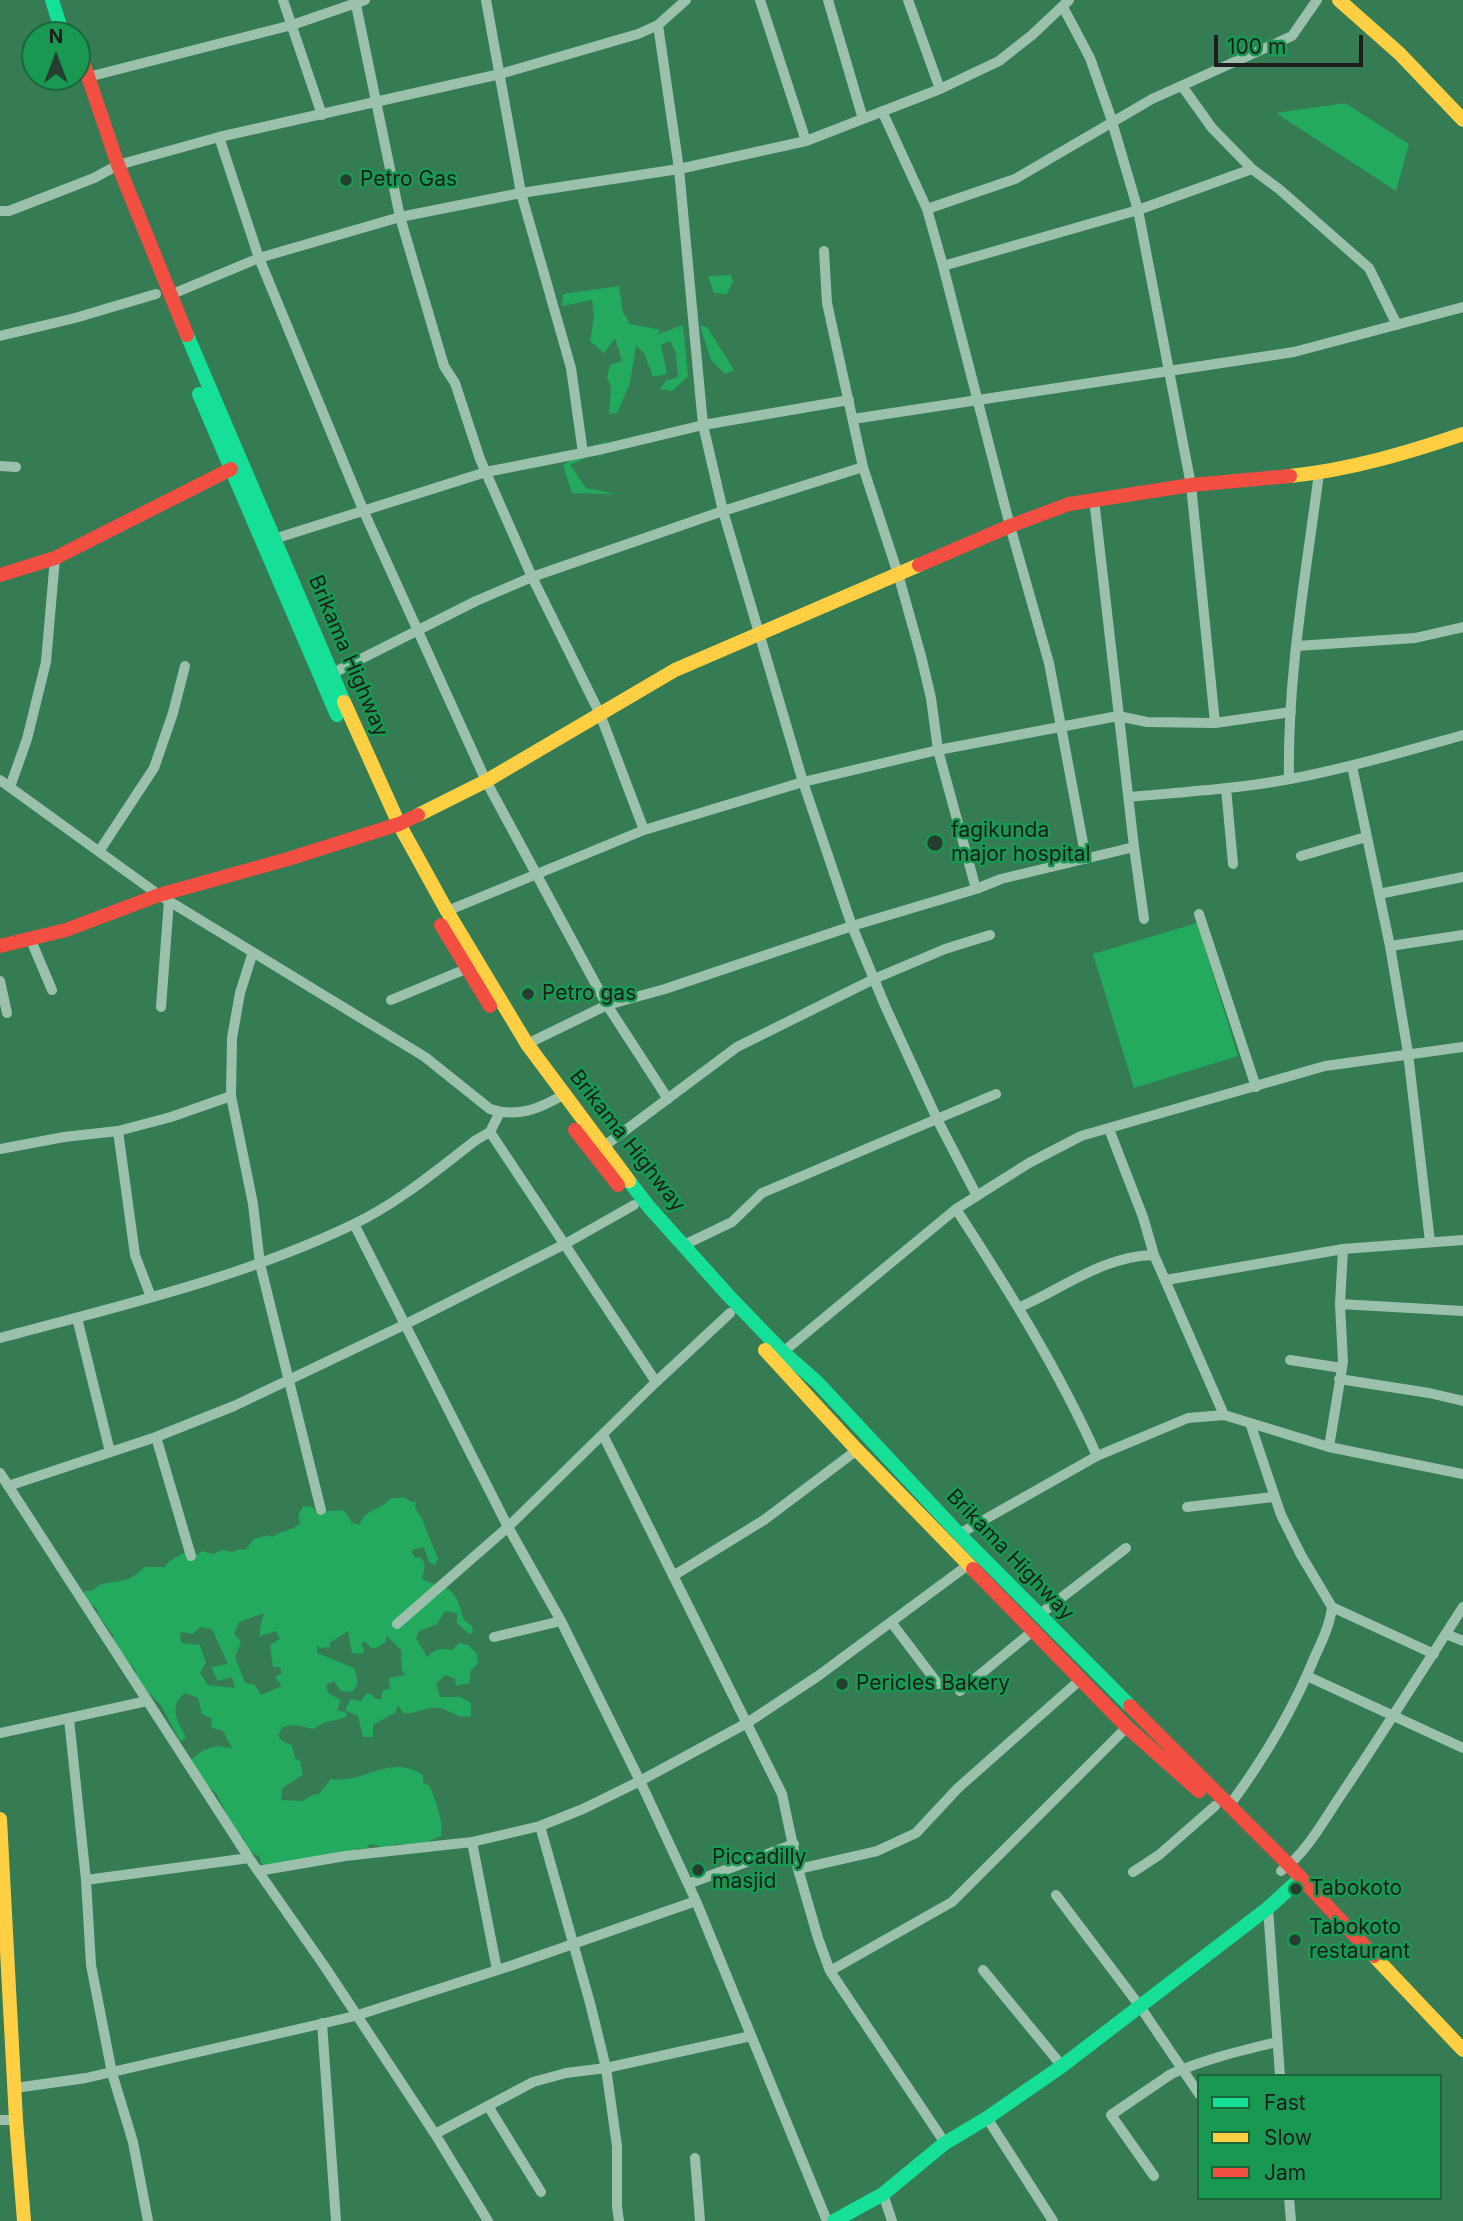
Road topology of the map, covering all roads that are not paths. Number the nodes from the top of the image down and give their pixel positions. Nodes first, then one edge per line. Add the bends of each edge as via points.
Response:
1 (52, 0) edge
2 (64, 0) edge
3 (284, 0) edge
4 (486, 0) edge
5 (687, 0) edge
6 (760, 0) edge
7 (828, 0) edge
8 (908, 0) edge
9 (1317, 0) edge
10 (1339, 0) edge
11 (358, 1) edge
12 (1066, 3) edge
13 (59, 21) edge
14 (70, 21) edge
15 (292, 25) junction
16 (658, 25) junction
17 (500, 74) junction
18 (91, 75) edge
19 (1182, 86) junction
20 (940, 89) junction
21 (87, 91) edge
22 (376, 103) junction
23 (882, 111) junction
24 (322, 115) junction
25 (863, 119) junction
26 (1463, 120) edge
27 (1112, 122) junction
28 (219, 136) junction
29 (806, 141) junction
30 (113, 167) junction
31 (679, 169) junction
32 (1252, 169) junction
33 (521, 192) junction
34 (927, 209) junction
35 (1138, 210) junction
36 (0, 211) edge
37 (400, 217) junction
38 (824, 251) dead end
39 (259, 258) junction
40 (943, 266) junction
41 (163, 295) junction
42 (1463, 307) edge
43 (1397, 325) junction
44 (0, 336) edge
45 (1171, 372) junction
46 (977, 399) junction
47 (849, 400) junction
48 (853, 419) junction
49 (703, 425) junction
50 (1463, 434) edge
51 (583, 453) junction
52 (0, 466) edge
53 (16, 467) dead end
54 (863, 467) junction
55 (231, 469) junction
56 (486, 472) junction
57 (1319, 473) junction
58 (1191, 485) junction
59 (1094, 499) junction
60 (723, 511) junction
61 (364, 512) junction
62 (1010, 526) junction
63 (274, 539) junction
64 (55, 558) junction
65 (898, 574) junction
66 (0, 575) edge
67 (532, 577) junction
68 (1463, 627) edge
69 (418, 632) junction
70 (759, 634) junction
71 (1297, 646) junction
72 (186, 666) dead end
73 (332, 673) junction
74 (1291, 712) junction
75 (600, 714) junction
76 (1118, 716) junction
77 (1215, 723) junction
78 (1061, 727) junction
79 (1463, 735) edge
80 (938, 750) junction
81 (1352, 766) junction
82 (1289, 779) junction
83 (0, 780) edge
84 (486, 781) junction
85 (803, 782) junction
86 (10, 788) junction
87 (1226, 788) junction
88 (1129, 797) junction
89 (394, 826) junction
90 (643, 830) junction
91 (1366, 837) junction
92 (1134, 847) junction
93 (100, 850) junction
94 (1301, 856) dead end
95 (1086, 859) junction
96 (1233, 864) dead end
97 (537, 876) junction
98 (1463, 877) edge
99 (976, 889) junction
100 (1378, 894) junction
101 (164, 898) junction
102 (447, 911) junction
103 (1199, 914) dead end
104 (1144, 919) dead end
105 (852, 926) junction
106 (990, 935) dead end
107 (1463, 935) edge
108 (30, 938) junction
109 (0, 946) edge
110 (1390, 946) junction
111 (253, 952) junction
112 (466, 969) junction
113 (874, 979) junction
114 (0, 981) edge
115 (52, 990) dead end
116 (391, 1000) dead end
117 (607, 1005) junction
118 (161, 1007) dead end
119 (7, 1013) dead end
120 (527, 1044) junction
121 (1463, 1047) edge
122 (1408, 1053) junction
123 (1256, 1087) junction
124 (996, 1094) dead end
125 (231, 1096) junction
126 (558, 1098) junction
127 (668, 1099) junction
128 (500, 1112) junction
129 (938, 1121) junction
130 (1108, 1129) junction
131 (118, 1131) junction
132 (491, 1132) junction
133 (603, 1147) junction
134 (0, 1149) edge
135 (977, 1196) junction
136 (634, 1205) junction
137 (956, 1209) junction
138 (354, 1224) junction
139 (1463, 1240) edge
140 (1430, 1242) junction
141 (565, 1244) junction
142 (684, 1245) junction
143 (1343, 1249) junction
144 (1154, 1255) junction
145 (260, 1264) junction
146 (1166, 1280) junction
147 (151, 1297) junction
148 (1340, 1304) junction
149 (1020, 1307) junction
150 (1463, 1311) edge
151 (730, 1313) junction
152 (77, 1318) junction
153 (404, 1325) junction
154 (0, 1338) edge
155 (783, 1352) junction
156 (1290, 1360) dead end
157 (1342, 1368) junction
158 (290, 1379) junction
159 (1339, 1379) junction
160 (656, 1382) junction
161 (817, 1382) junction
162 (805, 1394) junction
163 (1463, 1401) edge
164 (1224, 1415) junction
165 (1250, 1423) junction
166 (603, 1435) junction
167 (156, 1437) junction
168 (1329, 1447) junction
169 (857, 1450) junction
170 (110, 1452) junction
171 (1097, 1455) junction
172 (0, 1473) edge
173 (1463, 1474) edge
174 (8, 1486) junction
175 (1273, 1497) junction
176 (1186, 1507) dead end
177 (321, 1510) dead end
178 (508, 1527) junction
179 (959, 1534) junction
180 (1126, 1548) dead end
181 (191, 1556) dead end
182 (968, 1565) junction
183 (673, 1577) junction
184 (1332, 1607) junction
185 (1463, 1607) edge
186 (1039, 1615) junction
187 (561, 1621) junction
188 (891, 1622) junction
189 (397, 1625) dead end
190 (1034, 1630) junction
191 (1446, 1634) junction
192 (494, 1637) dead end
193 (1463, 1641) edge
194 (1434, 1654) junction
195 (1307, 1676) junction
196 (1080, 1680) junction
197 (938, 1684) dead end
198 (960, 1691) dead end
199 (147, 1701) junction
200 (1394, 1717) junction
201 (69, 1719) junction
202 (747, 1723) junction
203 (1127, 1727) junction
204 (0, 1732) edge
205 (1463, 1748) edge
206 (640, 1781) junction
207 (1222, 1806) junction
208 (0, 1819) edge
209 (540, 1826) junction
210 (471, 1842) junction
211 (794, 1844) junction
212 (249, 1858) junction
213 (798, 1868) junction
214 (1285, 1868) junction
215 (258, 1871) junction
216 (1133, 1872) dead end
217 (86, 1880) junction
218 (1296, 1881) junction
219 (688, 1884) junction
220 (2, 1885) edge
221 (1056, 1895) dead end
222 (696, 1901) junction
223 (1268, 1908) junction
224 (573, 1944) junction
225 (497, 1970) junction
226 (983, 1970) dead end
227 (830, 1971) junction
228 (1139, 2005) junction
229 (355, 2016) junction
230 (322, 2023) junction
231 (751, 2036) junction
232 (1277, 2042) junction
233 (1463, 2050) edge
234 (1463, 2064) edge
235 (1062, 2066) junction
236 (606, 2068) junction
237 (1181, 2070) junction
238 (112, 2073) junction
239 (1280, 2074) edge
240 (15, 2088) junction
241 (1197, 2091) edge
242 (488, 2106) junction
243 (986, 2118) junction
244 (0, 2120) edge
245 (16, 2120) junction
246 (435, 2134) junction
247 (945, 2143) junction
248 (695, 2158) dead end
249 (1154, 2176) dead end
250 (541, 2192) dead end
251 (883, 2194) junction
252 (1289, 2200) edge
253 (24, 2221) edge
254 (148, 2221) edge
255 (336, 2221) edge
256 (488, 2221) edge
257 (619, 2221) edge
258 (699, 2221) edge
259 (827, 2221) edge
260 (834, 2221) edge
261 (892, 2221) edge
262 (1053, 2221) edge
263 (1291, 2221) edge

1 - 13 main road
2 - 14 main road
3 - 15 street
4 - 17 street
5 - 16 street
6 - 29 street
7 - 25 street
8 - 20 street
9 - 19 street via 1292,36
10 - 26 main road via 1400,54
11 - 15 street
11 - 22 street
12 - 20 street via 999,61
12 - 27 street
15 - 18 street
15 - 24 street
16 - 17 street
16 - 31 street
17 - 22 street
17 - 33 street
19 - 27 street
19 - 32 street via 1220,137
20 - 23 street
21 - 30 main road, Brikama Highway
22 - 24 street
22 - 37 street
23 - 25 street
23 - 34 street
24 - 28 street
25 - 29 street
27 - 34 street via 1015,179
27 - 35 street
28 - 30 street
28 - 39 street
29 - 31 street
30 - 36 street
30 - 41 main road, Brikama Highway
31 - 33 street
31 - 49 street
32 - 35 street
32 - 43 street via 1369,268
33 - 37 street
33 - 51 street via 571,368
34 - 40 street
35 - 40 street
35 - 45 street
37 - 39 street
37 - 56 street via 444,366 455,383
38 - 47 street via 827,303
39 - 41 street
39 - 61 street
40 - 46 street
41 - 44 street
41 - 55 main road, Brikama Highway
41 - 63 main road, Brikama Highway
42 - 43 street
43 - 45 street via 1294,352
45 - 46 street
45 - 58 street
46 - 48 street
46 - 62 street
47 - 48 street
47 - 49 street
48 - 54 street
49 - 51 street
49 - 60 street
50 - 57 main road
51 - 56 street
52 - 53 street
54 - 60 street
54 - 65 street
55 - 64 main road
55 - 89 main road, Brikama Highway
56 - 61 street
56 - 67 street
57 - 58 main road
57 - 71 street
58 - 59 main road
58 - 77 street
59 - 62 main road
59 - 76 street
60 - 67 street
60 - 70 street
61 - 63 street
61 - 69 street
62 - 65 main road
62 - 78 street via 1049,663
63 - 73 main road, Brikama Highway
64 - 66 main road
64 - 86 street via 46,662
65 - 70 main road
65 - 80 street via 931,698
67 - 69 street
67 - 75 street
68 - 71 street via 1415,638
69 - 73 street
69 - 84 street
70 - 75 main road via 676,670
70 - 85 street
71 - 74 street
72 - 93 street via 154,768
73 - 89 main road, Brikama Highway
74 - 77 street
74 - 82 street
75 - 84 main road
75 - 90 street
76 - 77 street via 1147,722
76 - 78 street
76 - 88 street
78 - 80 street
78 - 95 street
79 - 81 street
80 - 85 street
80 - 99 street
81 - 82 street
81 - 91 street
82 - 87 street
83 - 86 street
84 - 89 main road
84 - 97 street
85 - 90 street
85 - 105 street
86 - 93 street
87 - 88 street
87 - 96 street
88 - 92 street
89 - 101 main road
89 - 102 main road, Brikama Highway
89 - 112 main road, Brikama Highway
90 - 97 street
91 - 94 street
91 - 100 street
92 - 95 street
92 - 104 street
93 - 101 street
95 - 99 street
97 - 102 street
97 - 117 street
98 - 100 street
99 - 105 street
100 - 110 street
101 - 108 main road
101 - 111 street
101 - 118 street
102 - 120 main road, Brikama Highway
103 - 123 street
105 - 113 street
105 - 117 street
106 - 113 street
107 - 110 street
108 - 109 main road
108 - 115 street
110 - 122 street
111 - 125 street via 232,1038
111 - 128 street via 402,1043
112 - 116 street
112 - 126 main road, Brikama Highway
113 - 127 street via 737,1047
113 - 129 street
114 - 119 street
117 - 120 street
117 - 127 street
120 - 126 main road, Brikama Highway
121 - 122 street
122 - 123 street via 1325,1066
122 - 140 street
123 - 130 street
124 - 129 street
125 - 131 street
125 - 145 street
126 - 128 street via 536,1109
126 - 133 main road, Brikama Highway
126 - 136 main road, Brikama Highway via 596,1159
127 - 133 street
128 - 132 street
129 - 135 street
129 - 142 street via 762,1193 732,1222
130 - 135 street via 1082,1136 1029,1163
130 - 144 street
131 - 134 street
131 - 147 street via 135,1255
132 - 138 street
132 - 141 street
133 - 142 main road, Brikama Highway
135 - 137 street
136 - 141 street
136 - 151 main road, Brikama Highway
137 - 149 street
137 - 155 street
138 - 145 street
138 - 153 street
139 - 140 street
140 - 143 street
141 - 153 street
141 - 160 street
142 - 155 main road, Brikama Highway
143 - 146 street
143 - 148 street
144 - 146 street
144 - 149 street via 1135,1255 1078,1276
145 - 147 street
145 - 158 street
146 - 164 street
147 - 152 street
148 - 150 street
148 - 157 street
149 - 171 street
151 - 160 street
151 - 162 main road, Brikama Highway
152 - 154 street
152 - 170 street
153 - 158 street
153 - 178 street
155 - 161 main road, Brikama Highway
156 - 157 street
157 - 159 street
158 - 167 street
158 - 177 street
159 - 163 street
159 - 168 street
160 - 166 street
161 - 162 main road
161 - 179 main road, Brikama Highway
162 - 169 main road, Brikama Highway
164 - 165 street
164 - 171 street via 1188,1418
165 - 168 street
165 - 175 street
166 - 178 street
166 - 183 street
167 - 170 street
167 - 181 street
168 - 173 street
169 - 182 main road, Brikama Highway
169 - 183 street via 764,1520
170 - 174 street
171 - 179 street
172 - 174 street
174 - 199 street
175 - 176 street
175 - 184 street
178 - 187 street
178 - 189 street
179 - 186 main road, Brikama Highway
180 - 186 street
182 - 188 street
182 - 190 main road, Brikama Highway
183 - 202 street
184 - 194 street
184 - 195 street
185 - 191 street
186 - 207 main road, Brikama Highway
187 - 192 street
187 - 206 street
188 - 197 street
188 - 202 street
190 - 196 main road, Brikama Highway
190 - 198 street
191 - 193 street
191 - 194 street
194 - 200 street
195 - 200 street
195 - 207 street via 1259,1766
196 - 203 main road, Brikama Highway
196 - 213 street via 958,1788 916,1833 877,1851
199 - 201 street
199 - 212 street
200 - 205 street
200 - 214 street via 1314,1835
201 - 204 street
201 - 217 street
202 - 206 street
202 - 211 street via 782,1794
203 - 207 main road, Brikama Highway
203 - 227 street via 952,1902
206 - 209 street
206 - 219 street
207 - 214 main road, Brikama Highway
207 - 216 street
208 - 220 main road
209 - 210 street
209 - 224 street
210 - 215 street
210 - 225 street
211 - 213 street
211 - 219 street
212 - 215 street
212 - 217 street
213 - 227 street
214 - 218 main road, Brikama Highway
215 - 229 street
217 - 238 street via 91,1965
218 - 223 main road
218 - 233 main road, Brikama Highway
218 - 234 main road, Brikama Highway
219 - 222 street
220 - 240 main road
221 - 228 street
222 - 224 street
222 - 231 street
223 - 228 main road
223 - 232 street
224 - 225 street
224 - 236 street
225 - 229 street
226 - 235 street
227 - 247 street
228 - 235 main road
228 - 237 street
229 - 230 street
229 - 246 street
230 - 238 street
230 - 255 street
231 - 236 street
231 - 259 street
232 - 237 street via 1216,2056
232 - 239 street
235 - 243 main road
236 - 242 street via 533,2082
236 - 257 street via 617,2147
237 - 241 street
237 - 249 street via 1111,2115
238 - 240 street
238 - 254 street via 133,2142
240 - 245 main road
242 - 246 street
242 - 250 street
243 - 247 main road
243 - 262 street
244 - 245 street
245 - 253 main road
246 - 256 street
247 - 251 main road
248 - 258 street
251 - 260 main road
251 - 261 street
252 - 263 street

